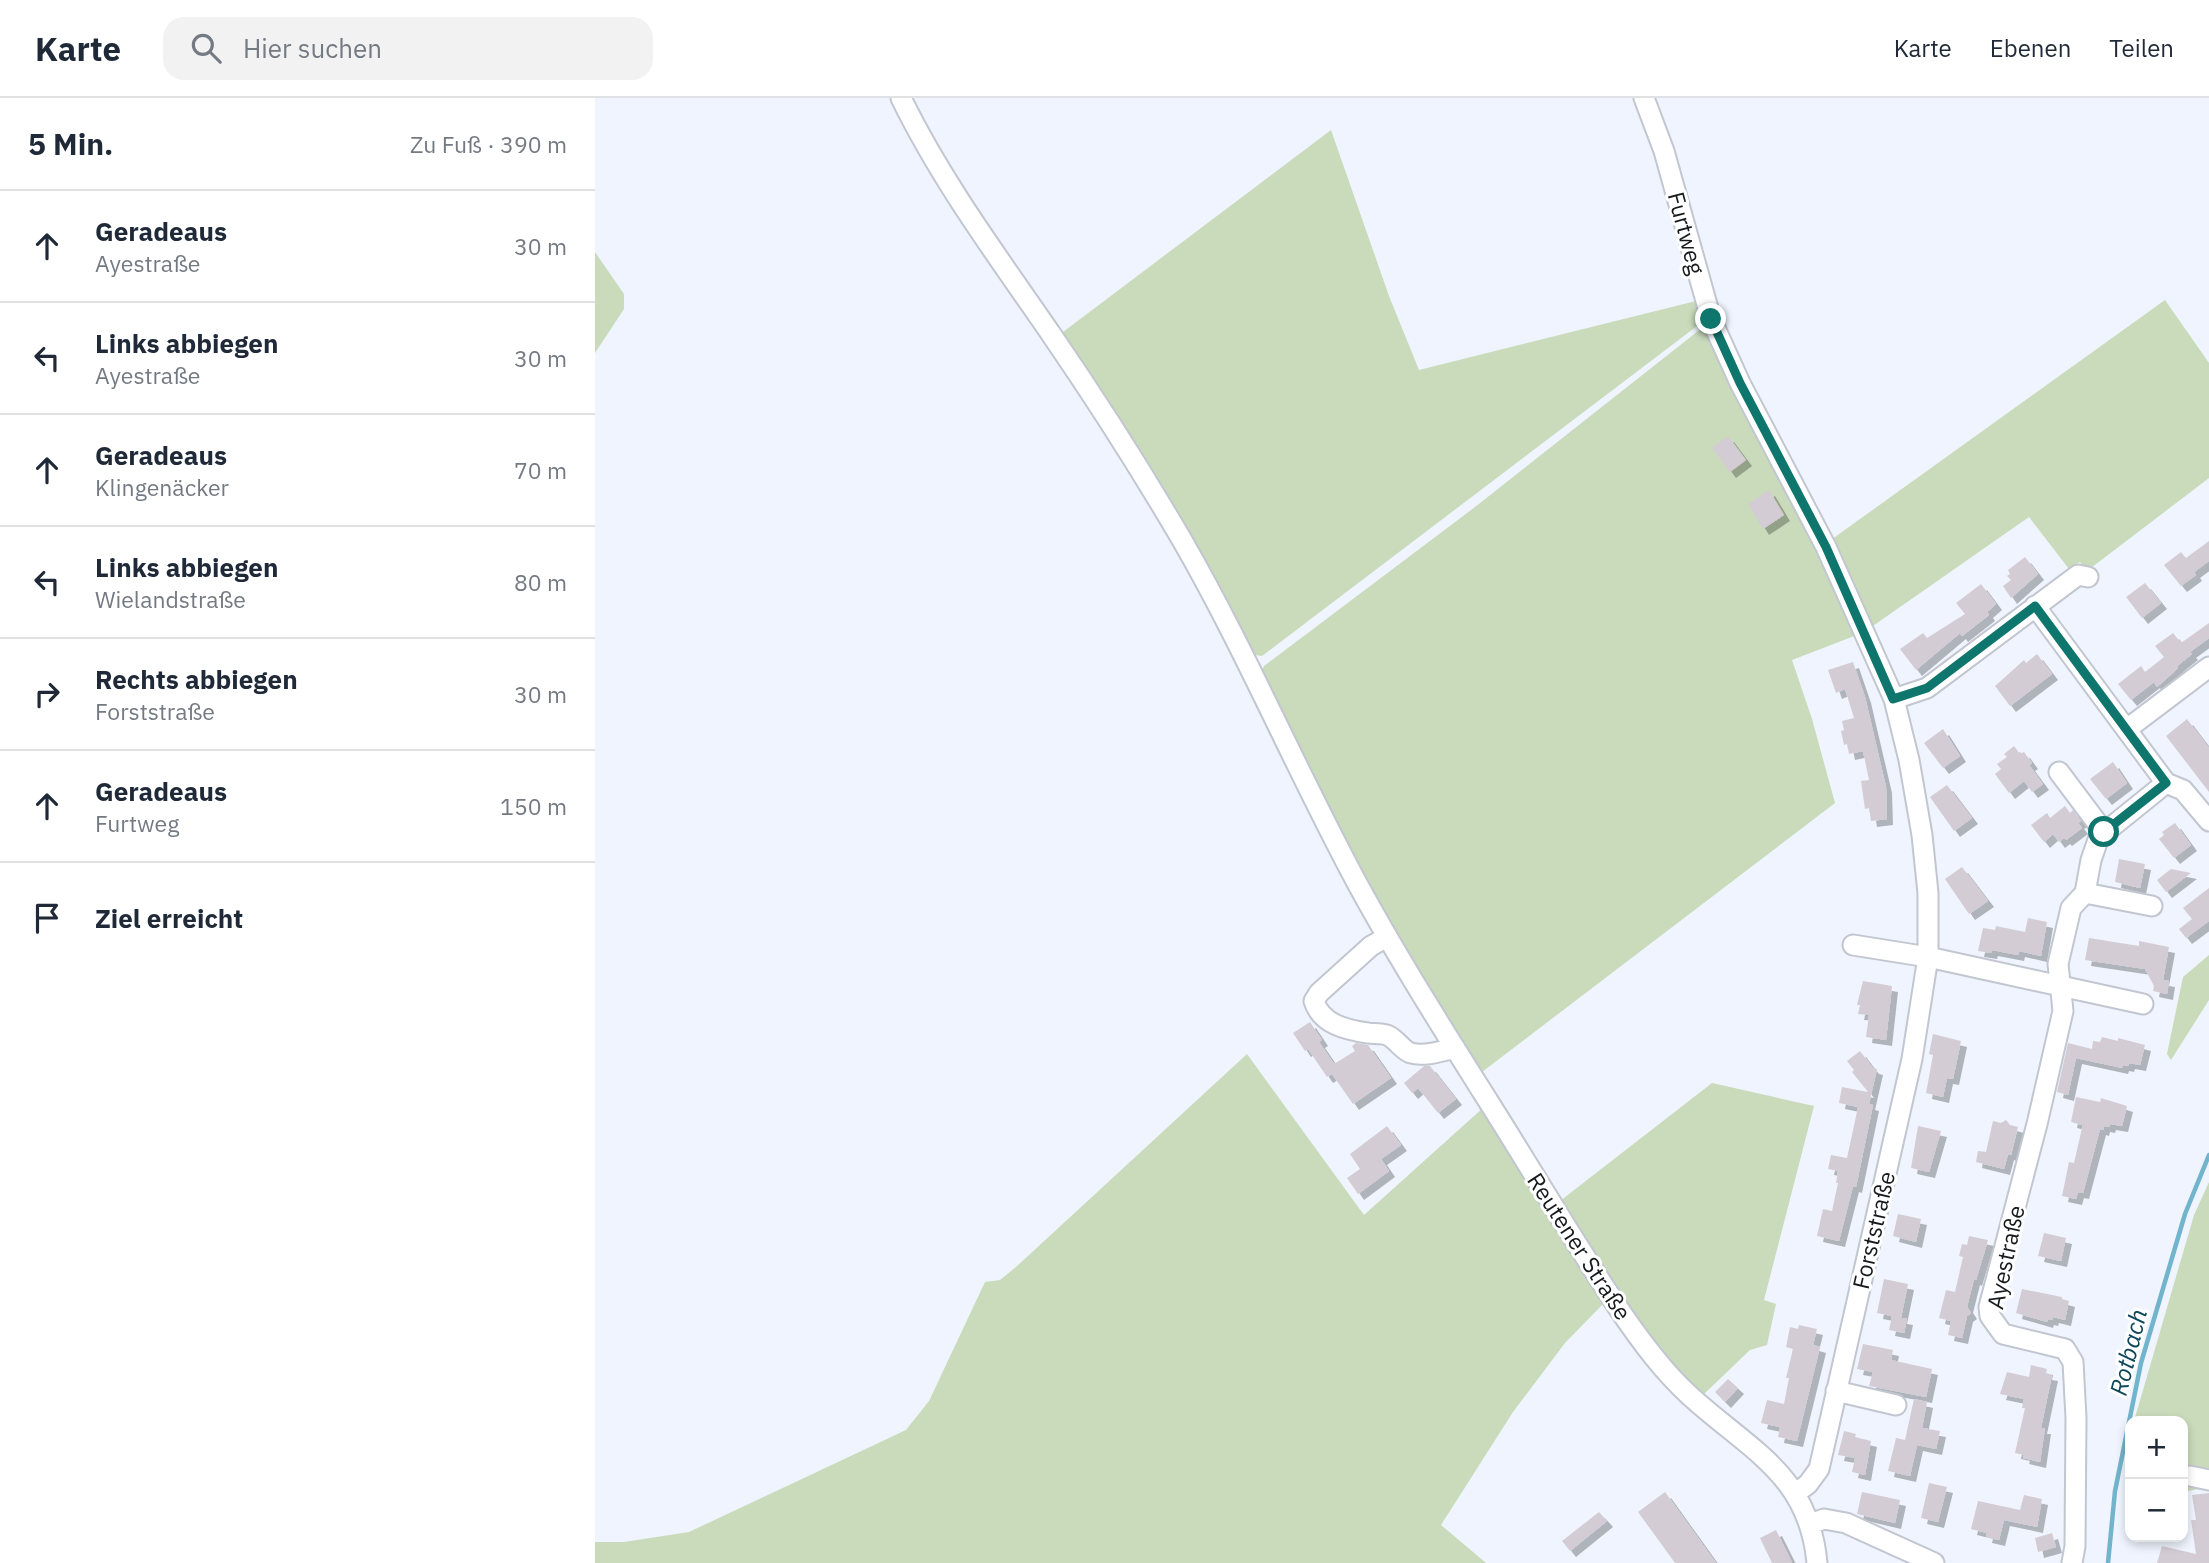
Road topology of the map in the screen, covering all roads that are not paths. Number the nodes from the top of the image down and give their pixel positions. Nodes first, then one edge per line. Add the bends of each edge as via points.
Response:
1 (901, 98) edge
2 (1644, 98) edge
3 (2088, 576) dead end
4 (2035, 606) junction
5 (1864, 629) joint
6 (2209, 667) edge
7 (1893, 699) junction
8 (2127, 729) junction
9 (2059, 772) dead end
10 (2166, 783) junction
11 (2209, 821) edge
12 (2104, 832) junction
13 (2085, 893) junction
14 (2152, 906) dead end
15 (1387, 937) junction
16 (1853, 945) dead end
17 (1928, 957) junction
18 (2060, 985) junction
19 (2143, 1004) dead end
20 (1455, 1048) junction
21 (1836, 1391) junction
22 (1896, 1405) dead end
23 (1796, 1493) junction
24 (1810, 1524) junction
25 (1817, 1563) edge
26 (1934, 1563) edge
27 (2072, 1563) edge

1 - 15 street, Reutener Straße via 936,164 1145,477 1193,560
2 - 5 street, Furtweg via 1664,151 1711,319
3 - 4 street via 2078,575
4 - 7 street via 1927,688
4 - 8 street
5 - 7 street, Forststraße
6 - 8 street
7 - 17 street, Forststraße via 1922,835
8 - 10 street
9 - 12 street
10 - 11 street via 2183,790
10 - 12 street
12 - 13 street, Ayestraße via 2097,841
13 - 14 street
13 - 18 street, Ayestraße via 2071,908 2058,964
15 - 20 street, Reutener Straße
15 - 20 street via 1319,993 1314,1001 1317,1011 1339,1026 1388,1035 1410,1053
16 - 17 street
17 - 18 street
17 - 21 street, Forststraße via 1912,1059
18 - 19 street
18 - 27 street, Ayestraße via 2063,1011 1989,1307 2003,1334 2065,1349 2073,1362
20 - 23 street, Reutener Straße via 1657,1363
21 - 22 street
21 - 23 street, Forststraße via 1819,1469
23 - 24 street, Reutener Straße
24 - 25 street, Reutener Straße
24 - 26 street via 1824,1519 1846,1523

